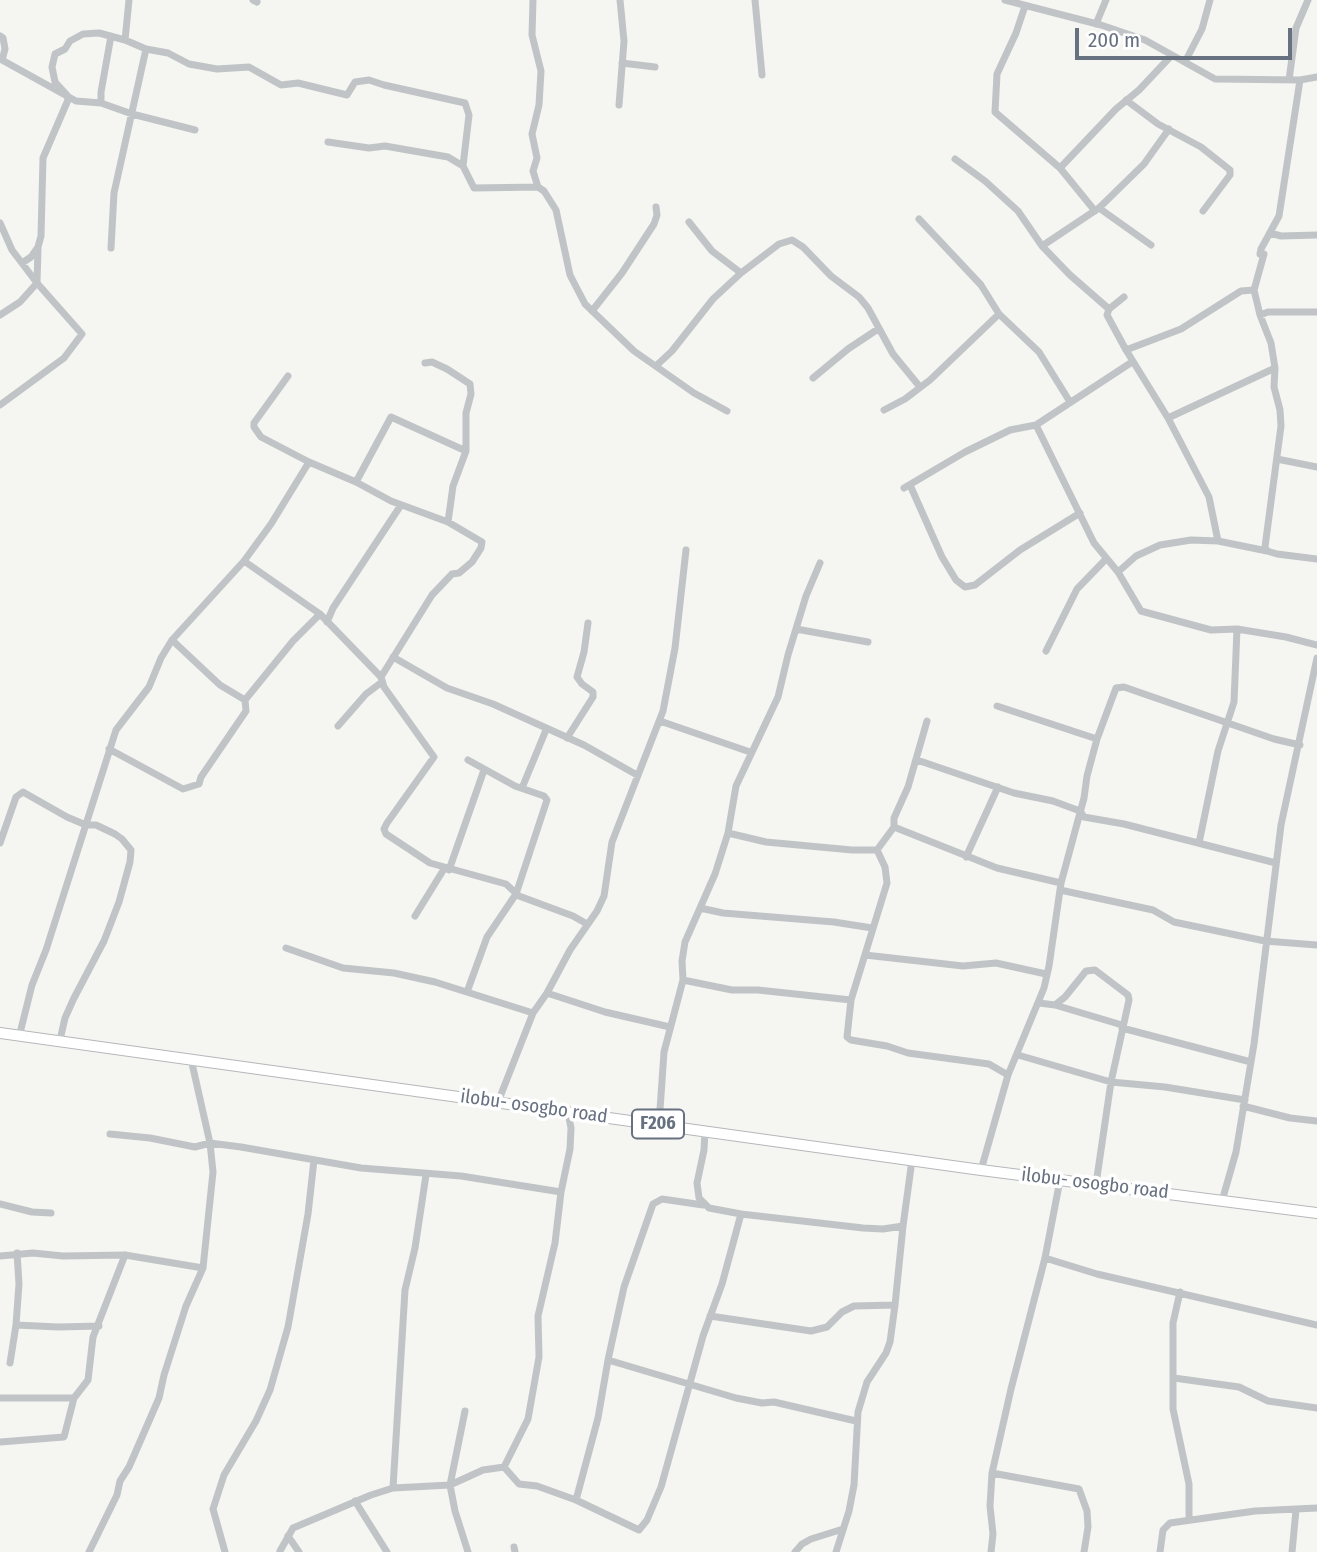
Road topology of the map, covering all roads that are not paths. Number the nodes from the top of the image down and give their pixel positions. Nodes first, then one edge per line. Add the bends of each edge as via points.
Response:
1 (129, 0) edge
2 (533, 0) edge
3 (620, 0) edge
4 (755, 0) edge
5 (1004, 0) edge
6 (1106, 0) edge
7 (1210, 0) edge
8 (1308, 0) edge
9 (1025, 6) junction
10 (1096, 24) junction
11 (0, 36) edge
12 (111, 36) junction
13 (125, 40) junction
14 (146, 49) junction
15 (1172, 55) junction
16 (1185, 62) junction
17 (622, 63) junction
18 (655, 67) dead end
19 (762, 75) dead end
20 (1317, 77) edge
21 (1289, 80) junction
22 (1300, 80) junction
23 (67, 95) junction
24 (1126, 100) junction
25 (102, 103) junction
26 (619, 105) dead end
27 (132, 114) junction
28 (195, 130) dead end
29 (1168, 130) junction
30 (328, 142) dead end
31 (955, 159) dead end
32 (463, 166) junction
33 (1060, 168) junction
34 (538, 187) junction
35 (656, 207) dead end
36 (1097, 210) junction
37 (1203, 211) dead end
38 (919, 219) dead end
39 (689, 222) dead end
40 (0, 223) edge
41 (1270, 233) junction
42 (1317, 236) edge
43 (1151, 245) dead end
44 (1042, 246) junction
45 (38, 247) junction
46 (111, 248) dead end
47 (22, 263) junction
48 (741, 273) junction
49 (37, 284) junction
50 (1254, 290) junction
51 (1124, 297) dead end
52 (1109, 309) junction
53 (592, 311) junction
54 (1317, 312) edge
55 (999, 314) junction
56 (0, 315) edge
57 (1260, 315) junction
58 (878, 329) junction
59 (1126, 350) junction
60 (1132, 362) junction
61 (425, 363) dead end
62 (657, 365) junction
63 (1275, 368) junction
64 (288, 376) dead end
65 (813, 378) dead end
66 (920, 387) junction
67 (1070, 402) junction
68 (0, 405) edge
69 (884, 410) dead end
70 (727, 411) dead end
71 (1168, 418) junction
72 (1036, 425) junction
73 (466, 451) junction
74 (1277, 459) junction
75 (309, 462) junction
76 (1317, 467) edge
77 (356, 482) junction
78 (401, 505) junction
79 (1080, 513) junction
80 (448, 522) junction
81 (1218, 541) junction
82 (686, 550) dead end
83 (1267, 551) junction
84 (1106, 559) junction
85 (1317, 559) edge
86 (244, 561) junction
87 (820, 563) dead end
88 (1118, 572) junction
89 (320, 614) junction
90 (327, 622) junction
91 (587, 623) dead end
92 (796, 629) junction
93 (1237, 629) junction
94 (172, 640) junction
95 (868, 642) dead end
96 (1317, 645) edge
97 (1046, 651) dead end
98 (393, 657) junction
99 (1317, 658) edge
100 (382, 680) junction
101 (245, 700) junction
102 (997, 706) dead end
103 (660, 721) junction
104 (928, 722) dead end
105 (1228, 723) junction
106 (338, 726) dead end
107 (546, 730) junction
108 (567, 738) junction
109 (1097, 738) junction
110 (1300, 746) junction
111 (109, 749) junction
112 (750, 752) junction
113 (468, 760) dead end
114 (916, 760) junction
115 (484, 770) junction
116 (637, 775) junction
117 (998, 787) junction
118 (522, 788) junction
119 (1080, 811) junction
120 (89, 816) junction
121 (86, 825) junction
122 (96, 825) junction
123 (894, 827) junction
124 (728, 833) junction
125 (0, 843) edge
126 (1199, 844) junction
127 (877, 850) junction
128 (966, 857) junction
129 (1276, 863) junction
130 (447, 869) junction
131 (1061, 887) junction
132 (516, 894) junction
133 (701, 908) junction
134 (415, 916) dead end
135 (587, 924) junction
136 (873, 928) junction
137 (1265, 941) junction
138 (1317, 945) edge
139 (286, 948) dead end
140 (865, 955) junction
141 (1046, 974) junction
142 (682, 980) junction
143 (467, 992) junction
144 (547, 993) junction
145 (851, 1000) junction
146 (1039, 1003) junction
147 (1055, 1005) junction
148 (533, 1013) junction
149 (1122, 1026) junction
150 (670, 1027) junction
151 (0, 1033) edge
152 (19, 1037) junction
153 (60, 1040) junction
154 (1018, 1055) junction
155 (191, 1059) junction
156 (1251, 1062) junction
157 (1008, 1075) junction
158 (1111, 1082) junction
159 (498, 1102) junction
160 (1244, 1103) junction
161 (568, 1112) junction
162 (1317, 1121) edge
163 (659, 1124) junction
164 (705, 1131) junction
165 (110, 1134) dead end
166 (210, 1143) junction
167 (314, 1160) junction
168 (912, 1160) junction
169 (981, 1170) junction
170 (426, 1175) junction
171 (1060, 1180) junction
172 (1096, 1184) junction
173 (561, 1192) junction
174 (1222, 1201) junction
175 (0, 1204) edge
176 (703, 1205) junction
177 (51, 1213) dead end
178 (1317, 1213) edge
179 (741, 1214) junction
180 (903, 1226) junction
181 (18, 1253) junction
182 (125, 1255) junction
183 (0, 1256) edge
184 (1045, 1258) junction
185 (203, 1268) junction
186 (1180, 1292) junction
187 (895, 1306) junction
188 (710, 1316) junction
189 (16, 1325) junction
190 (1317, 1325) edge
191 (99, 1326) junction
192 (608, 1360) junction
193 (10, 1363) dead end
194 (1174, 1378) junction
195 (691, 1385) junction
196 (0, 1398) edge
197 (75, 1398) junction
198 (1317, 1408) edge
199 (465, 1410) dead end
200 (856, 1421) junction
201 (0, 1442) edge
202 (504, 1467) junction
203 (992, 1474) junction
204 (450, 1485) junction
205 (393, 1488) junction
206 (576, 1500) junction
207 (355, 1501) junction
208 (1317, 1508) edge
209 (1296, 1510) junction
210 (1189, 1519) junction
211 (843, 1529) junction
212 (288, 1536) junction
213 (280, 1551) edge
214 (89, 1552) edge
215 (225, 1552) edge
216 (299, 1552) edge
217 (387, 1552) edge
218 (468, 1552) edge
219 (795, 1552) edge
220 (836, 1552) edge
221 (991, 1552) edge
222 (1083, 1552) edge
223 (1160, 1552) edge
224 (1292, 1552) edge

1 - 13 street
2 - 34 street via 532,34 541,71 532,134
3 - 17 street
4 - 19 street
5 - 9 street
6 - 10 street
7 - 16 street
8 - 21 street via 1296,28
9 - 10 street
9 - 33 street via 997,74 995,112
10 - 15 street via 1145,40
11 - 23 street via 5,50 2,60
12 - 13 street
12 - 23 street via 83,34 55,54 55,82
12 - 25 street
13 - 14 street
14 - 27 street
14 - 32 street via 168,53 188,64 217,69 249,67 281,85 298,83 347,95 355,82 369,80 465,103
15 - 16 street
15 - 24 street
16 - 21 street via 1215,79
17 - 18 street
17 - 26 street
20 - 22 street
21 - 22 street
22 - 41 street via 1282,205
23 - 25 street
23 - 45 street via 43,158
24 - 29 street
24 - 33 street
25 - 27 street
27 - 28 street
27 - 46 street via 114,193
29 - 36 street via 1144,164
29 - 37 street via 1201,147 1231,172
30 - 32 street via 448,157
31 - 44 street via 1018,211
32 - 34 street via 474,188
33 - 36 street
34 - 53 street via 556,211 570,275
35 - 53 street via 654,224
36 - 43 street
36 - 44 street
38 - 55 street via 981,285
39 - 48 street via 712,251
40 - 47 street
41 - 42 street
41 - 50 street via 1260,254 1264,254
44 - 52 street
45 - 47 street
45 - 49 street
47 - 49 street
48 - 58 street via 774,247 792,240 859,297
48 - 62 street
49 - 56 street
49 - 68 street via 82,334 64,358
50 - 57 street
50 - 59 street via 1241,291 1190,324
51 - 52 street
52 - 59 street via 1107,315
53 - 62 street via 634,351
54 - 57 street
55 - 66 street
55 - 67 street via 1045,360
57 - 63 street
58 - 65 street
58 - 66 street
59 - 60 street
60 - 67 street
60 - 71 street
61 - 73 street via 447,369 470,384
62 - 70 street
63 - 71 street
63 - 74 street via 1281,426
64 - 75 street via 254,427 261,437
66 - 69 street
67 - 72 street
71 - 81 street via 1209,497
72 - 79 street
72 - 79 street via 1010,430 907,487 942,557 965,587 975,585
73 - 77 street via 391,416
73 - 80 street via 453,486
74 - 76 street
74 - 83 street via 1264,543
75 - 77 street
75 - 86 street
77 - 78 street
78 - 80 street
78 - 90 street
79 - 84 street
80 - 98 street via 482,542 481,548 472,562 432,595
81 - 83 street
81 - 88 street via 1160,545 1136,556
82 - 103 street via 675,649
83 - 85 street
84 - 88 street
84 - 97 street via 1073,596
86 - 89 street
86 - 94 street
87 - 92 street
88 - 93 street via 1141,611 1211,630
89 - 90 street
89 - 101 street
90 - 100 street
91 - 108 street via 578,677 593,697
92 - 95 street
92 - 112 street via 778,697
93 - 96 street
93 - 105 street via 1234,702
94 - 101 street via 220,685
94 - 111 street via 149,687 116,730
98 - 100 street
98 - 107 street via 447,688
99 - 110 street
100 - 106 street
100 - 130 street via 434,757 384,831 408,850
101 - 111 street via 246,711 200,784 183,789
102 - 109 street
103 - 112 street
103 - 116 street
104 - 114 street
105 - 109 street via 1119,686
105 - 110 street
105 - 126 street
107 - 108 street
107 - 118 street
108 - 116 street
109 - 119 street
110 - 129 street
111 - 120 street
112 - 124 street via 736,786
113 - 115 street
114 - 117 street
114 - 123 street
115 - 118 street
115 - 130 street
116 - 135 street via 612,842 604,896
117 - 119 street
117 - 128 street
118 - 132 street via 547,800
119 - 126 street via 1084,817
119 - 131 street
120 - 121 street
120 - 122 street
121 - 122 street
121 - 125 street via 23,792 16,797
121 - 152 street
122 - 153 street via 129,845 131,855 104,941 65,1018
123 - 127 street
123 - 128 street
124 - 127 street via 792,845
124 - 133 street
126 - 129 street
127 - 136 street via 887,883
128 - 131 street
129 - 137 street
130 - 132 street via 498,881
130 - 134 street
131 - 137 street via 1153,910 1174,922
131 - 141 street
132 - 135 street
132 - 143 street via 487,937
133 - 136 street
133 - 142 street via 685,942
135 - 144 street
136 - 140 street
137 - 138 street
137 - 156 street
139 - 143 street via 342,968 394,973
140 - 141 street via 963,966 996,962
140 - 145 street
141 - 146 street
142 - 145 street via 732,990
142 - 150 street
143 - 148 street
144 - 148 street
144 - 150 street
145 - 157 street via 847,1035 851,1040 989,1064
146 - 147 street
146 - 154 street
147 - 149 street
147 - 149 street via 1086,971 1095,970 1128,995
148 - 159 street
149 - 156 street
149 - 158 street
150 - 163 street
151 - 152 main road, ilobu- osogbo road / F206
152 - 153 main road, ilobu- osogbo road / F206
153 - 155 main road, ilobu- osogbo road / F206
154 - 157 street
154 - 158 street
155 - 159 main road, ilobu- osogbo road / F206
155 - 166 street
156 - 160 street
157 - 169 street
158 - 160 street
158 - 172 street
159 - 161 main road, ilobu- osogbo road / F206
160 - 162 street via 1290,1118
160 - 174 street
161 - 163 main road, ilobu- osogbo road / F206
161 - 173 street via 570,1149
163 - 164 main road, ilobu- osogbo road / F206
164 - 168 main road, ilobu- osogbo road / F206
164 - 176 street via 697,1183
165 - 166 street via 195,1147
166 - 167 street
166 - 185 street via 212,1202
167 - 170 street
167 - 215 street via 290,1313 270,1390 257,1422 224,1475 213,1509
168 - 169 main road, ilobu- osogbo road / F206
168 - 180 street
169 - 171 main road, ilobu- osogbo road / F206
170 - 173 street
170 - 205 street via 405,1290
171 - 172 main road, ilobu- osogbo road / F206
171 - 184 street
172 - 174 main road, ilobu- osogbo road / F206
173 - 202 street via 538,1316 539,1357 528,1419
174 - 178 main road, ilobu- osogbo road / F206
175 - 177 street
176 - 179 street
176 - 192 street via 662,1199 653,1204 624,1287
179 - 180 street via 863,1228
179 - 188 street
180 - 187 street
181 - 182 street
181 - 183 street
181 - 189 street
182 - 185 street
182 - 191 street
184 - 186 street
184 - 203 street
185 - 214 street via 186,1306 159,1398
186 - 190 street
186 - 194 street via 1173,1323
187 - 188 street via 848,1308 827,1327 811,1331
187 - 200 street via 890,1342 867,1382
188 - 195 street
189 - 191 street
189 - 193 street
191 - 197 street via 93,1337 88,1380
192 - 195 street
192 - 206 street
194 - 198 street via 1239,1387 1268,1401
194 - 210 street via 1173,1409 1189,1484
195 - 200 street
195 - 206 street via 662,1488 639,1530
196 - 197 street
197 - 201 street via 64,1437
199 - 204 street
200 - 211 street via 854,1485
202 - 204 street via 483,1469
202 - 206 street via 519,1484
203 - 221 street
203 - 222 street via 1079,1489 1087,1511
204 - 205 street
204 - 218 street
205 - 207 street
207 - 212 street via 293,1528
207 - 217 street
208 - 209 street
209 - 210 street
209 - 224 street
210 - 223 street via 1165,1526
211 - 219 street via 811,1539
211 - 220 street
212 - 213 street
212 - 216 street

